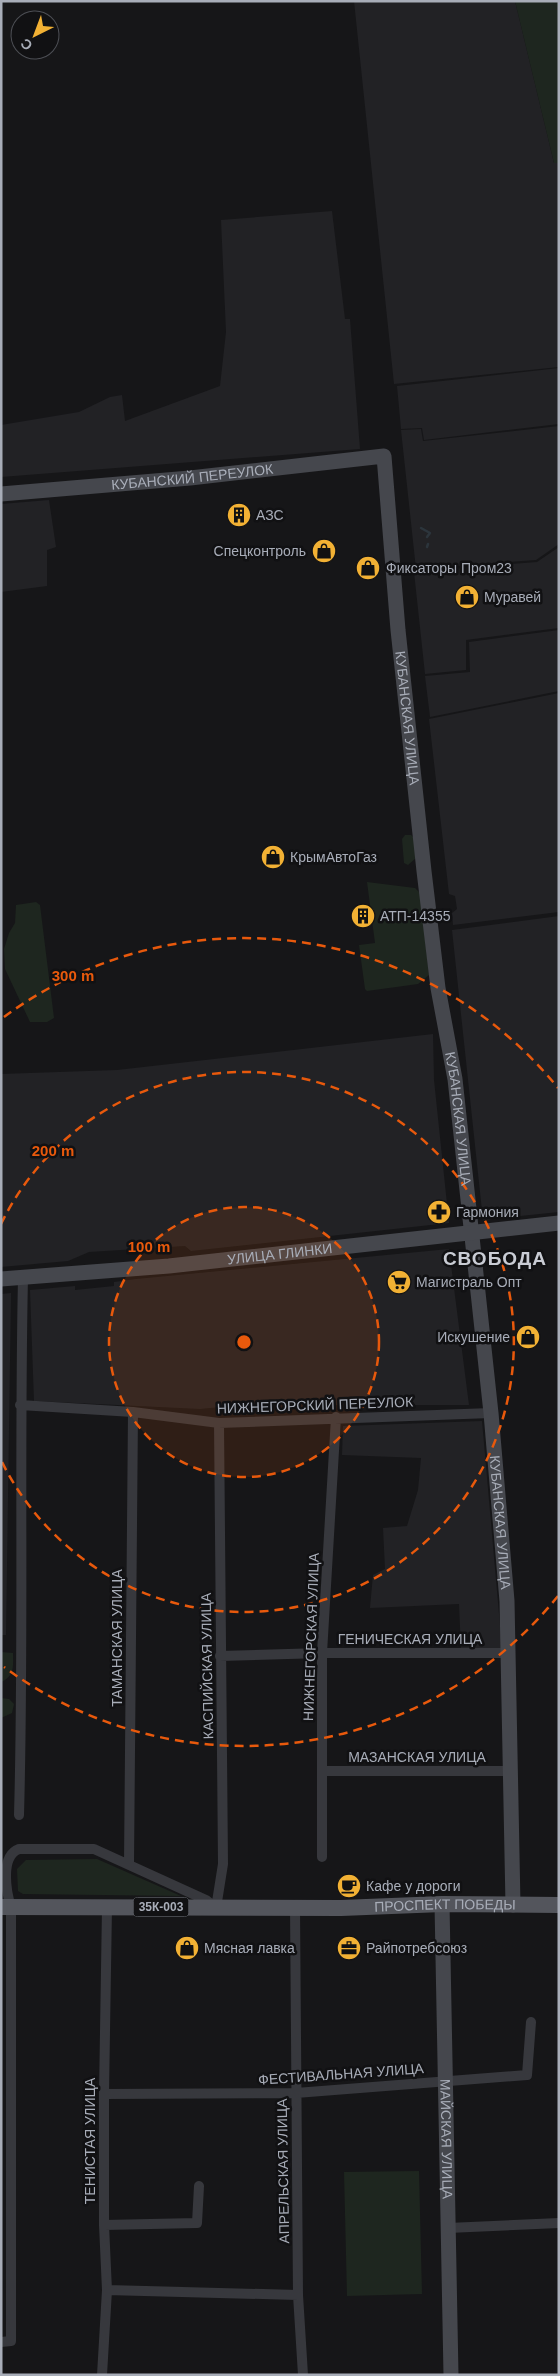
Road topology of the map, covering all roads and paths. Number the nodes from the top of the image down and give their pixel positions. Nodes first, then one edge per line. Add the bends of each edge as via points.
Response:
1 (384, 456) joint
2 (1, 494) edge
3 (559, 1223) edge
4 (472, 1233) junction
5 (23, 1278) junction
6 (1, 1279) edge
7 (20, 1404) junction
8 (133, 1412) junction
9 (491, 1413) junction
10 (336, 1418) junction
11 (219, 1423) junction
12 (322, 1653) junction
13 (509, 1653) junction
14 (220, 1656) junction
15 (322, 1771) junction
16 (511, 1771) junction
17 (19, 1815) dead end
18 (322, 1858) dead end
19 (129, 1864) junction
20 (442, 1904) junction
21 (513, 1904) junction
22 (559, 1905) edge
23 (6, 1906) edge
24 (107, 1907) junction
25 (294, 1907) junction
26 (216, 1908) junction
27 (531, 2022) dead end
28 (445, 2081) junction
29 (296, 2093) junction
30 (104, 2094) junction
31 (199, 2186) dead end
32 (559, 2223) edge
33 (104, 2225) junction
34 (448, 2228) junction
35 (107, 2290) junction
36 (298, 2295) junction
37 (1, 2342) edge
38 (102, 2375) edge
39 (303, 2375) edge
40 (451, 2375) edge

1 - 2 main road, КУБАНСКИЙ ПЕРЕУЛОК via 190,478
1 - 4 main road, КУБАНСКАЯ УЛИЦА via 398,630 424,872
3 - 4 main road, УЛИЦА ГЛИНКИ
4 - 5 main road, УЛИЦА ГЛИНКИ via 170,1266
4 - 9 main road, КУБАНСКАЯ УЛИЦА
5 - 6 main road, УЛИЦА ГЛИНКИ
5 - 7 street
7 - 8 street, НИЖНЕГОРСКИЙ ПЕРЕУЛОК
7 - 17 street via 22,1688
8 - 11 street, НИЖНЕГОРСКИЙ ПЕРЕУЛОК
8 - 19 street, ТАМАНСКАЯ УЛИЦА
9 - 10 street, НИЖНЕГОРСКИЙ ПЕРЕУЛОК
9 - 13 main road, КУБАНСКАЯ УЛИЦА
10 - 11 street, НИЖНЕГОРСКИЙ ПЕРЕУЛОК
10 - 12 street, НИЖНЕГОРСКАЯ УЛИЦА
11 - 14 street, КАСПИЙСКАЯ УЛИЦА
12 - 13 street, ГЕНИЧЕСКАЯ УЛИЦА
12 - 14 street, ГЕНИЧЕСКАЯ УЛИЦА
12 - 15 street, НИЖНЕГОРСКАЯ УЛИЦА
13 - 16 main road, КУБАНСКАЯ УЛИЦА
14 - 26 street, КАСПИЙСКАЯ УЛИЦА via 223,1864
15 - 16 street, МАЗАНСКАЯ УЛИЦА
15 - 18 street, НИЖНЕГОРСКАЯ УЛИЦА
16 - 21 main road, КУБАНСКАЯ УЛИЦА
19 - 23 street via 94,1849 16,1850 7,1862
19 - 26 street via 206,1900
20 - 21 main road, ПРОСПЕКТ ПОБЕДЫ / 35К-003
20 - 25 main road, ПРОСПЕКТ ПОБЕДЫ / 35К-003
20 - 28 main road, МАЙСКАЯ УЛИЦА
21 - 22 main road, ПРОСПЕКТ ПОБЕДЫ / 35К-003
23 - 24 main road, ПРОСПЕКТ ПОБЕДЫ / 35К-003
23 - 37 street via 11,2341
24 - 26 main road, ПРОСПЕКТ ПОБЕДЫ / 35К-003
24 - 30 street, ТЕНИСТАЯ УЛИЦА
25 - 26 main road, ПРОСПЕКТ ПОБЕДЫ / 35К-003
25 - 29 street, АПРЕЛЬСКАЯ УЛИЦА
27 - 28 street, ФЕСТИВАЛЬНАЯ УЛИЦА via 527,2075
28 - 29 street, ФЕСТИВАЛЬНАЯ УЛИЦА
28 - 34 main road, МАЙСКАЯ УЛИЦА
29 - 30 street, ФЕСТИВАЛЬНАЯ УЛИЦА
29 - 36 street, АПРЕЛЬСКАЯ УЛИЦА
30 - 33 street, ТЕНИСТАЯ УЛИЦА
31 - 33 street via 197,2224
32 - 34 street
33 - 35 street, ТЕНИСТАЯ УЛИЦА
34 - 40 main road, МАЙСКАЯ УЛИЦА
35 - 36 street
35 - 38 street, ТЕНИСТАЯ УЛИЦА
36 - 39 street, АПРЕЛЬСКАЯ УЛИЦА

